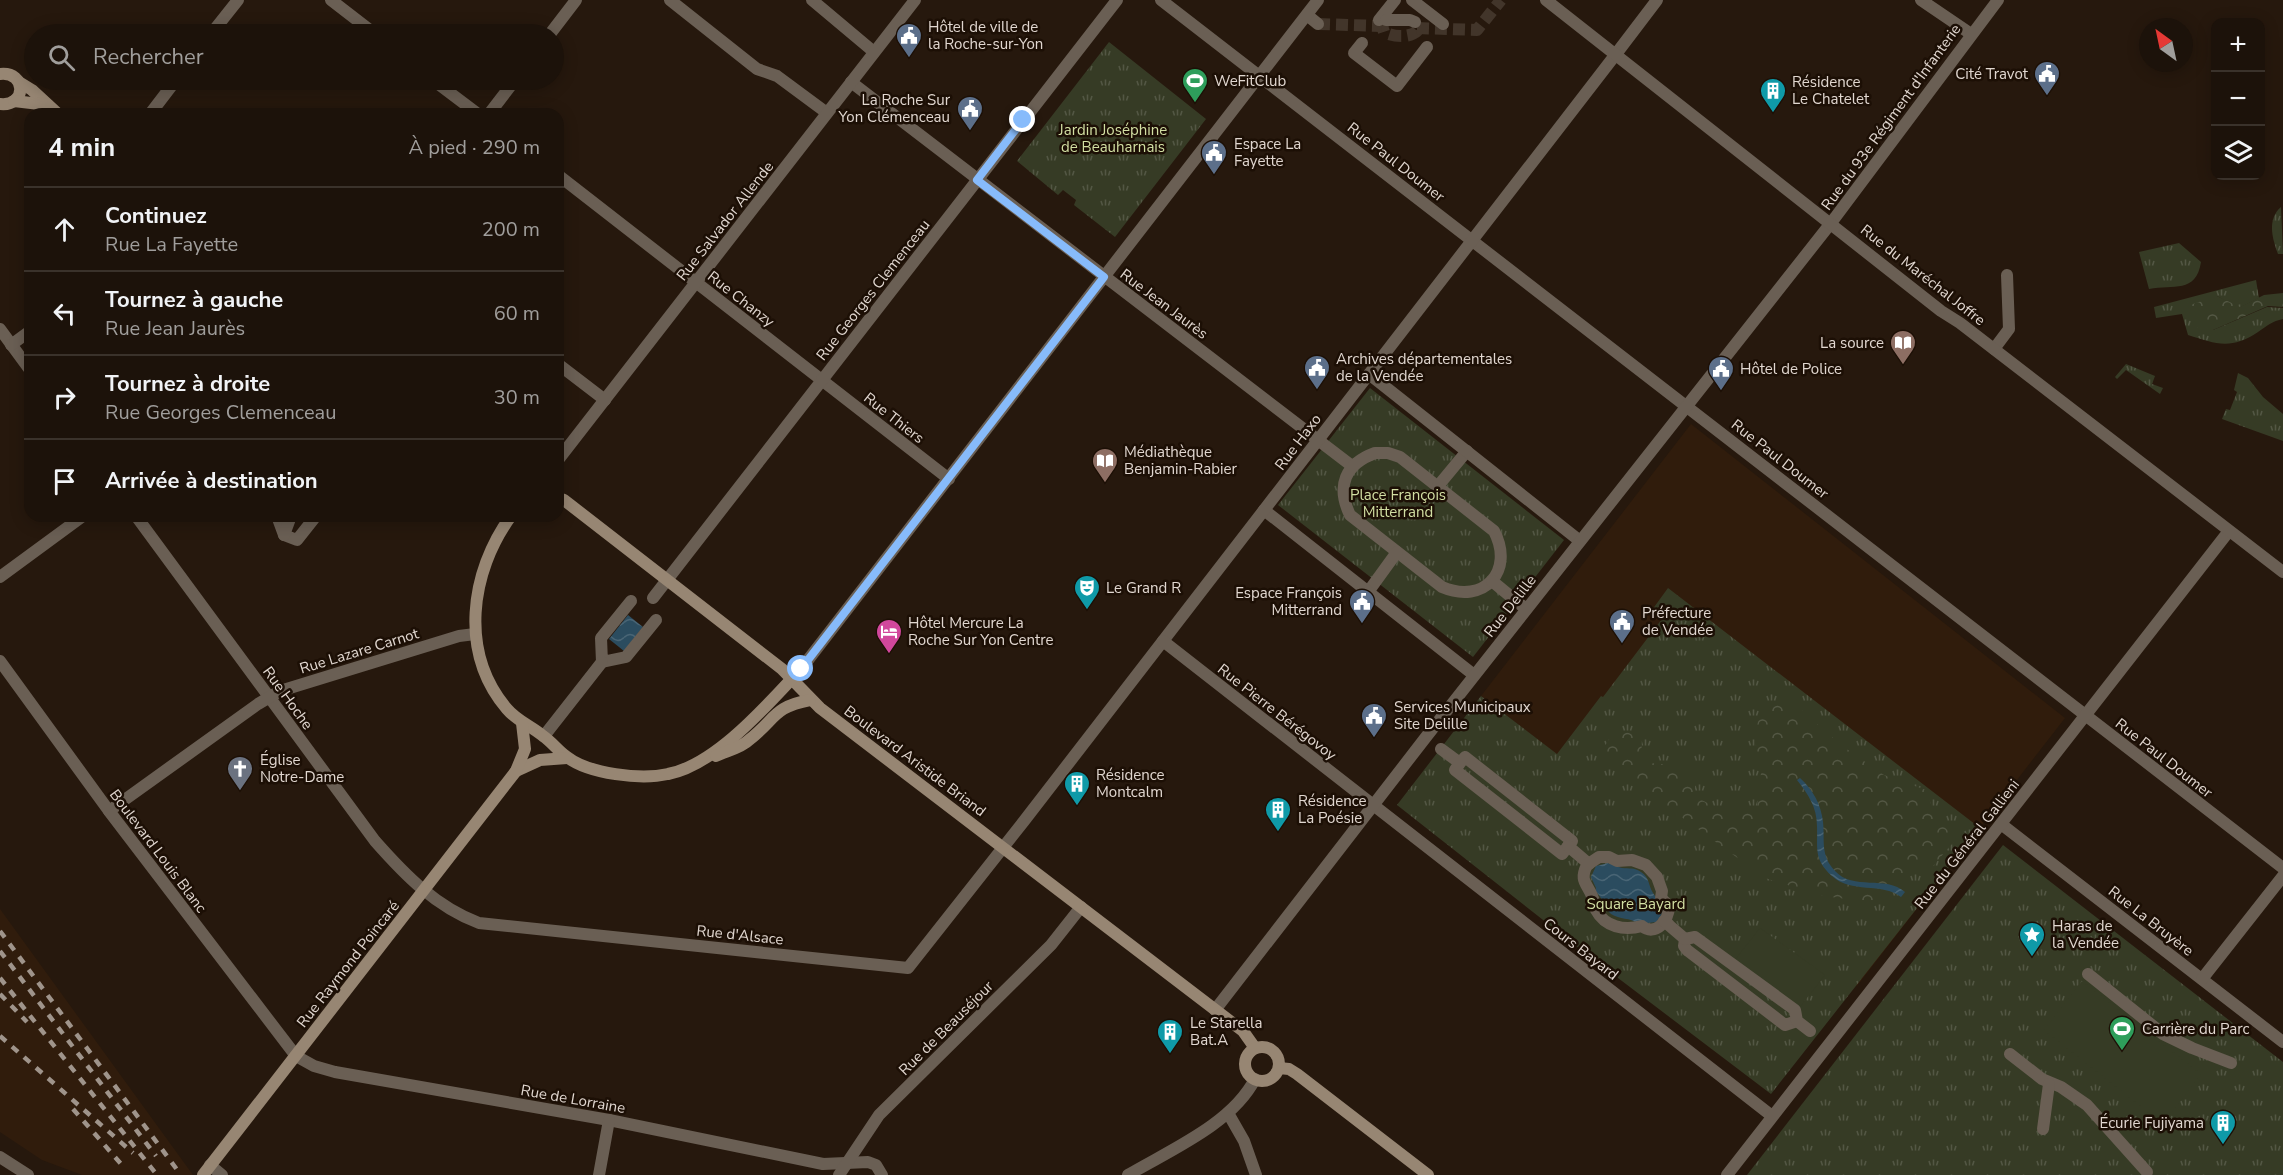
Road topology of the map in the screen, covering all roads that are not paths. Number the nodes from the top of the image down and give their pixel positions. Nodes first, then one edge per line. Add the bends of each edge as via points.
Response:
1 (238, 0) edge
2 (331, 0) edge
3 (576, 0) edge
4 (670, 0) edge
5 (812, 0) edge
6 (915, 0) edge
7 (1116, 0) edge
8 (1161, 0) edge
9 (1318, 0) edge
10 (1395, 0) edge
11 (1412, 0) edge
12 (1546, 0) edge
13 (1657, 0) edge
14 (1998, 0) edge
15 (1925, 3) edge
16 (1307, 15) junction
17 (1415, 22) tunnel mouth
18 (219, 24) edge
19 (362, 24) edge
20 (558, 24) edge
21 (1318, 24) tunnel mouth
22 (1443, 24) dead end
23 (1971, 34) junction
24 (1362, 43) dead end
25 (1427, 47) dead end
26 (874, 52) junction
27 (1616, 54) junction
28 (2, 72) edge
29 (1259, 74) junction
30 (19, 82) junction
31 (850, 82) junction
32 (24, 85) edge
33 (32, 90) edge
34 (168, 90) edge
35 (446, 90) edge
36 (507, 90) edge
37 (4, 105) edge
38 (48, 105) junction
39 (51, 108) edge
40 (155, 108) edge
41 (470, 108) edge
42 (494, 108) edge
43 (827, 113) junction
44 (564, 180) edge
45 (977, 180) junction
46 (1831, 223) junction
47 (1473, 241) junction
48 (2007, 275) dead end
49 (1104, 277) junction
50 (695, 283) junction
51 (0, 329) edge
52 (24, 335) edge
53 (11, 345) junction
54 (1994, 349) junction
55 (24, 362) edge
56 (564, 369) edge
57 (1369, 374) junction
58 (822, 380) junction
59 (605, 400) junction
60 (1688, 406) junction
61 (1318, 440) junction
62 (1467, 451) junction
63 (564, 452) edge
64 (1352, 466) junction
65 (949, 479) junction
66 (1438, 486) junction
67 (564, 500) edge
68 (1264, 510) junction
69 (75, 522) edge
70 (140, 522) edge
71 (279, 522) edge
72 (289, 522) edge
73 (311, 522) edge
74 (506, 522) edge
75 (2229, 531) junction
76 (284, 535) junction
77 (1580, 541) junction
78 (1397, 552) junction
79 (2283, 572) edge
80 (0, 577) edge
81 (667, 579) junction
82 (1492, 581) junction
83 (1368, 592) junction
84 (653, 598) dead end
85 (631, 601) dead end
86 (1526, 609) junction
87 (656, 620) dead end
88 (475, 634) junction
89 (1163, 641) junction
90 (0, 661) edge
91 (602, 662) junction
92 (801, 669) joint
93 (1474, 675) junction
94 (792, 679) junction
95 (268, 697) junction
96 (810, 700) junction
97 (2085, 715) junction
98 (522, 723) junction
99 (544, 736) junction
100 (1442, 749) dead end
101 (567, 758) junction
102 (701, 763) junction
103 (516, 771) junction
104 (1372, 806) junction
105 (109, 811) junction
106 (2001, 824) junction
107 (1004, 847) junction
108 (1589, 864) junction
109 (2283, 868) edge
110 (2283, 876) edge
111 (423, 891) junction
112 (1081, 907) junction
113 (1666, 923) junction
114 (1685, 939) junction
115 (2088, 974) dead end
116 (2202, 979) junction
117 (1215, 1010) junction
118 (1797, 1021) junction
119 (1810, 1031) dead end
120 (2283, 1042) edge
121 (1255, 1048) junction
122 (2010, 1054) dead end
123 (296, 1056) junction
124 (2231, 1063) dead end
125 (1279, 1068) junction
126 (1254, 1079) junction
127 (2049, 1084) junction
128 (1228, 1113) junction
129 (1772, 1116) junction
130 (609, 1120) junction
131 (2043, 1129) dead end
132 (0, 1157) edge
133 (847, 1161) junction
134 (206, 1170) edge
135 (2147, 1172) dead end
136 (28, 1175) edge
137 (222, 1175) edge
138 (599, 1175) edge
139 (839, 1175) edge
140 (882, 1175) edge
141 (1128, 1175) edge
142 (1256, 1175) edge
143 (1428, 1175) edge
144 (1727, 1175) edge

1 - 18 street
2 - 19 street
3 - 20 street
4 - 43 street via 757,69 777,76
5 - 26 street
6 - 26 street, Rue Salvador Allende
7 - 45 street, Rue Georges Clemenceau
8 - 29 street, Rue Paul Doumer
9 - 16 street
10 - 17 street via 1383,20
11 - 22 street
12 - 27 street, Rue du Maréchal Joffre
13 - 27 street, Rue Haxo
14 - 23 street, Rue du 93e Régiment d'Infanterie
15 - 23 street
16 - 21 street
16 - 29 street
23 - 46 street, Rue du 93e Régiment d'Infanterie
24 - 25 street via 1354,53 1398,86
26 - 31 street, Rue Salvador Allende
27 - 46 street, Rue du Maréchal Joffre
27 - 47 street, Rue Haxo
28 - 30 main road
29 - 47 street, Rue Paul Doumer
29 - 49 street
30 - 32 main road
30 - 37 main road via 20,93
31 - 43 street, Rue Salvador Allende
31 - 45 street, Rue Jean Jaurès
33 - 38 main road
34 - 40 street
35 - 41 street
36 - 42 street
37 - 38 main road
38 - 39 main road
43 - 50 street, Rue Salvador Allende
44 - 50 street, Rue Chanzy
45 - 49 street, Rue Jean Jaurès
45 - 58 street, Rue Georges Clemenceau
46 - 54 street, Rue du Maréchal Joffre
46 - 60 street, Rue Delille
47 - 57 street, Rue Haxo
47 - 60 street, Rue Paul Doumer
48 - 54 street via 2009,329
49 - 61 street, Rue Jean Jaurès
49 - 65 street
50 - 58 street, Rue Chanzy
50 - 59 street, Rue Salvador Allende
51 - 53 street
52 - 53 street
53 - 55 street
54 - 75 street, Rue du Maréchal Joffre
56 - 59 street
57 - 61 street, Rue Haxo
57 - 62 street
58 - 65 street, Rue Thiers
58 - 81 street, Rue Georges Clemenceau
59 - 63 street, Rue Salvador Allende
60 - 77 street, Rue Delille
60 - 97 street, Rue Paul Doumer
61 - 64 street
61 - 68 street, Rue Haxo
62 - 66 street
62 - 77 street
64 - 66 street via 1369,455 1388,453 1401,457
64 - 78 street via 1343,490 1350,515
65 - 92 street
66 - 82 street via 1494,531 1501,543 1499,570
67 - 81 main road, Boulevard Aristide Briand
68 - 83 street
68 - 89 street, Rue Haxo
69 - 80 street
70 - 95 street, Rue Hoche
71 - 76 street
72 - 76 street
73 - 76 street via 297,540
74 - 88 main road via 481,575 475,602
75 - 79 street, Rue du Maréchal Joffre
75 - 97 street, Rue du Général Gallieni
77 - 86 street, Rue Delille
78 - 82 street via 1455,593 1481,589
78 - 83 street
81 - 84 street, Rue Georges Clemenceau
81 - 94 main road, Boulevard Aristide Briand
82 - 86 street
83 - 93 street
85 - 91 street via 601,639
86 - 93 street, Rue Delille
87 - 91 street via 626,657
88 - 95 street, Rue Lazare Carnot via 448,639
88 - 98 main road via 487,678 507,709
89 - 104 street, Rue Pierre Bérégovoy
89 - 107 street, Rue Haxo
90 - 105 street, Boulevard Louis Blanc
91 - 99 street
92 - 94 main road
93 - 104 street, Rue Delille
94 - 96 main road, Boulevard Aristide Briand
94 - 102 main road
95 - 105 street, Rue Lazare Carnot
95 - 111 street, Rue Hoche via 375,841
96 - 102 main road via 789,704 748,742
96 - 107 main road, Boulevard Aristide Briand
97 - 106 street, Rue du Général Gallieni
97 - 109 street, Rue Paul Doumer
98 - 99 main road
98 - 103 main road, Rue Raymond Poincaré via 525,749
99 - 101 main road
100 - 108 street via 1460,764 1465,758 1473,764 1572,842 1568,846
101 - 102 main road via 588,768 645,775 668,774
101 - 103 main road via 540,760
103 - 111 main road, Rue Raymond Poincaré
104 - 117 street, Rue Delille
104 - 129 street, Cours Bayard
105 - 123 street, Boulevard Louis Blanc
106 - 116 street, Rue La Bruyère
106 - 129 street, Rue du Général Gallieni
107 - 111 street, Rue d'Alsace via 908,968 479,923
107 - 112 main road, Boulevard Aristide Briand
108 - 113 street via 1604,857 1647,866 1657,877 1661,898 1669,906
108 - 113 street via 1585,884 1596,910 1606,921 1619,928 1642,926 1647,930
110 - 116 street
111 - 123 main road, Rue Raymond Poincaré
112 - 117 main road, Boulevard Aristide Briand
112 - 133 street, Rue de Beauséjour via 1051,945 879,1115
113 - 114 street
114 - 118 street via 1695,937 1795,1010
114 - 118 street via 1687,950 1785,1025
115 - 124 street via 2163,1034
116 - 120 street, Rue La Bruyère
117 - 121 main road, Boulevard Aristide Briand via 1243,1031
118 - 119 street
121 - 125 main road, Boulevard Aristide Briand via 1270,1048 1276,1053
121 - 126 main road via 1245,1065
122 - 127 street
123 - 130 street, Rue de Lorraine via 335,1072
123 - 134 main road, Rue Raymond Poincaré
125 - 126 main road via 1266,1080
125 - 143 main road, Boulevard Aristide Briand via 1297,1074
126 - 128 street
127 - 131 street
127 - 135 street via 2061,1087 2087,1106
128 - 141 street
128 - 142 street via 1244,1141
129 - 144 street, Rue du Général Gallieni
130 - 133 street, Rue de Lorraine via 823,1164
130 - 138 street
132 - 136 street
133 - 139 street, Rue de Beauséjour
133 - 140 street, Rue de Lorraine via 876,1165
134 - 137 street

